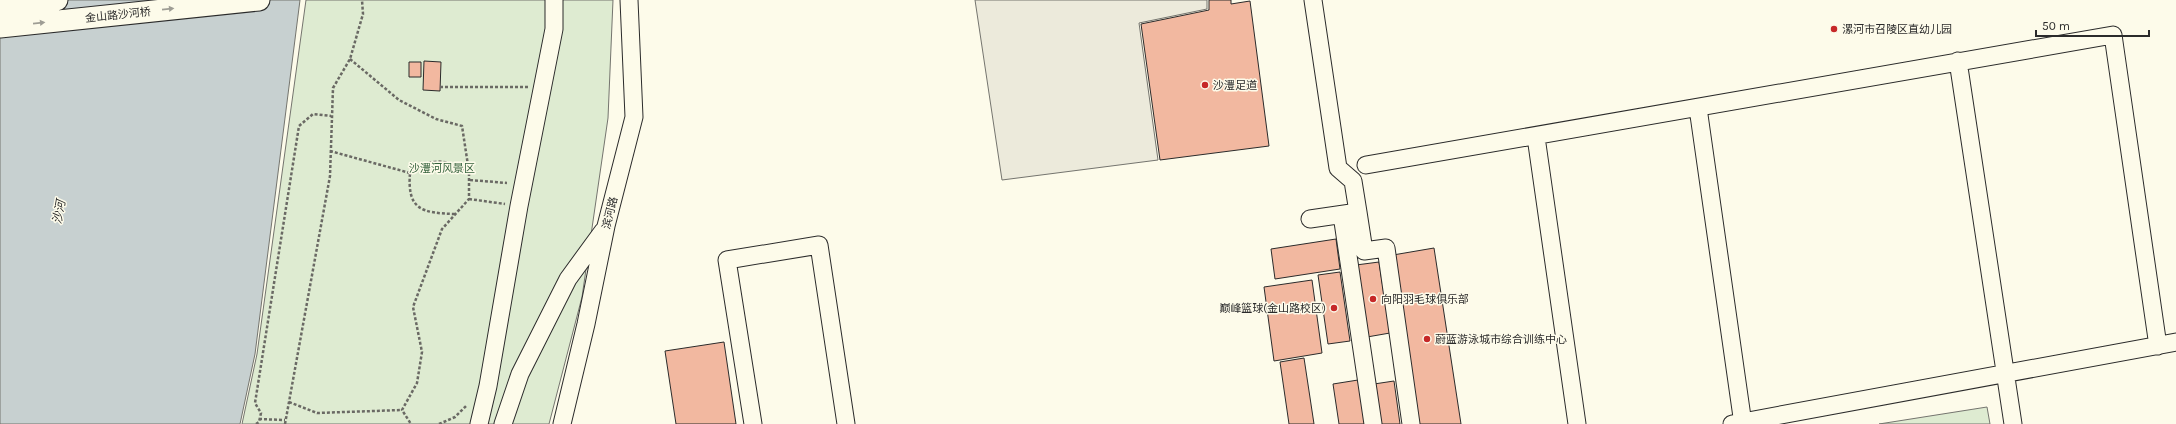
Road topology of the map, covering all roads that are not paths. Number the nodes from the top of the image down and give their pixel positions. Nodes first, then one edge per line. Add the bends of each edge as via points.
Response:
1 (57, 0) edge
2 (259, 0) edge
3 (554, 0) edge
4 (629, 0) edge
5 (1313, 0) edge
6 (0, 6) edge
7 (0, 27) edge
8 (1958, 61) junction
9 (1698, 108) junction
10 (1536, 137) junction
11 (1366, 165) dead end
12 (1350, 213) junction
13 (1310, 219) dead end
14 (606, 226) junction
15 (2176, 342) edge
16 (2158, 346) junction
17 (2005, 374) junction
18 (1739, 423) edge
19 (479, 424) edge
20 (503, 424) edge
21 (562, 424) edge
22 (753, 424) edge
23 (846, 424) edge
24 (1373, 424) edge
25 (1411, 424) edge
26 (1577, 424) edge
27 (2013, 424) edge

1 - 6 main road
7 -> 2 main road, 金山路沙河桥
3 - 19 street via 554,29
4 - 14 street, 滨河路 via 634,117
5 - 12 street via 1338,168 1353,182
8 - 9 street
8 - 16 street via 2113,35
8 - 17 street
9 - 10 street
9 - 18 street
10 - 11 street
10 - 26 street
12 - 13 street
12 - 24 street
12 - 25 street via 1364,251 1386,248
14 - 20 street via 568,279 520,374
14 - 21 street, 滨河路
15 - 16 street
16 - 17 street
17 - 18 street
17 - 27 street
22 - 23 street via 727,260 820,245

